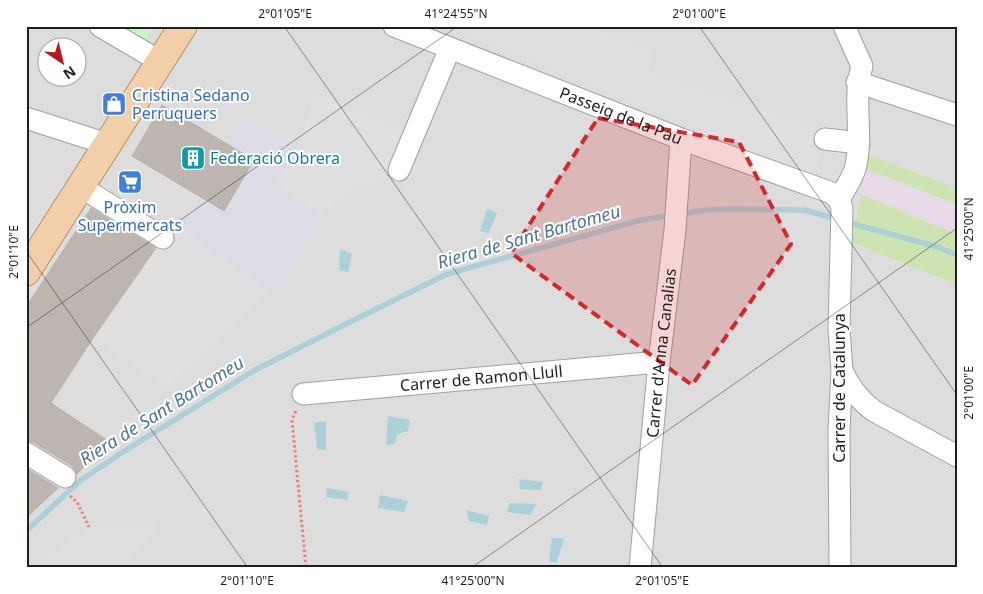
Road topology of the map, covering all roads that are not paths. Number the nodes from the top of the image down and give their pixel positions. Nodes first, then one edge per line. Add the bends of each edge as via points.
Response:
1 (100, 26) edge
2 (183, 26) edge
3 (394, 26) edge
4 (844, 26) edge
5 (444, 46) junction
6 (161, 62) junction
7 (857, 82) junction
8 (957, 115) edge
9 (26, 118) edge
10 (401, 129) dead end
11 (681, 139) junction
12 (825, 139) dead end
13 (859, 143) junction
14 (107, 144) junction
15 (399, 170) dead end
16 (81, 187) junction
17 (840, 204) junction
18 (163, 238) dead end
19 (26, 272) edge
20 (659, 362) junction
21 (842, 371) junction
22 (303, 394) road end
23 (26, 453) edge
24 (957, 456) edge
25 (65, 477) dead end
26 (640, 568) edge
27 (840, 568) edge

1 - 6 street
2 - 6 main road
3 - 5 street, Passeig de la Pau
4 - 7 street via 862,66
5 - 10 street
5 - 11 street, Passeig de la Pau
5 - 15 street
6 - 14 main road
7 - 8 street
7 - 13 street
9 - 14 street
11 - 17 street, Passeig de la Pau via 832,193
11 - 20 street, Carrer d'Anna Canalias via 675,230
12 - 13 street
13 - 17 street via 855,170
14 - 16 main road
16 - 18 street
16 - 19 main road
17 - 21 street, Carrer de Catalunya
20 - 22 street, Carrer de Ramon Llull
20 - 26 street, Carrer d'Anna Canalias
21 - 24 street via 850,387 874,411
21 - 27 street, Carrer de Catalunya
23 - 25 street

